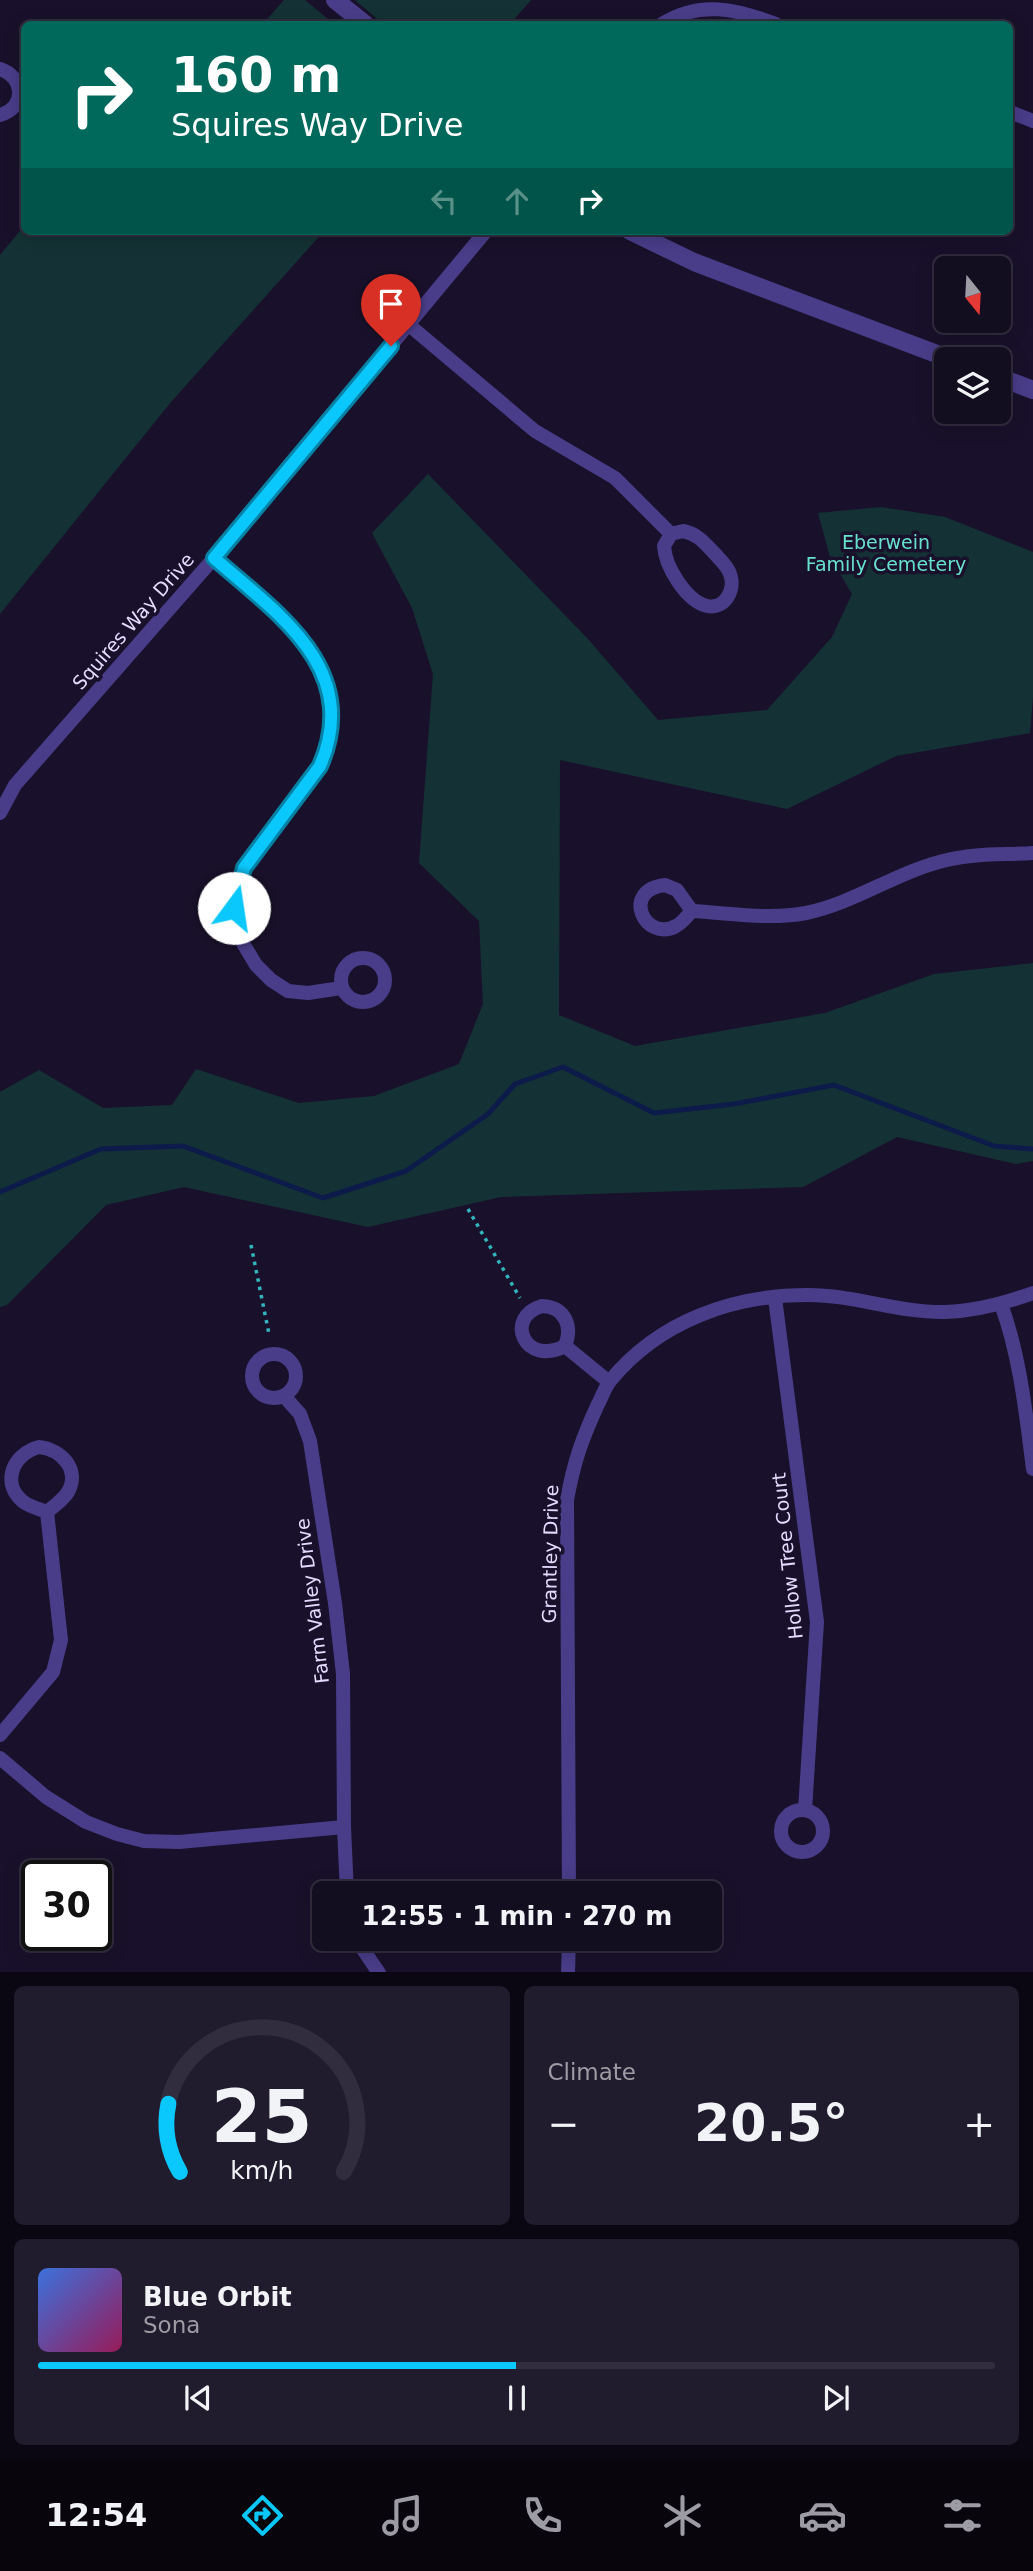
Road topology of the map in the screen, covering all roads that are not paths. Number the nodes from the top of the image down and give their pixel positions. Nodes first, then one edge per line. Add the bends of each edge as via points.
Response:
1 (335, 0) edge
2 (361, 21) edge
3 (667, 21) edge
4 (768, 21) edge
5 (0, 69) edge
6 (1013, 113) edge
7 (0, 115) edge
8 (1033, 121) edge
9 (483, 235) edge
10 (638, 235) edge
11 (409, 325) junction
12 (934, 353) edge
13 (1011, 382) edge
14 (1033, 390) edge
15 (671, 534) junction
16 (214, 558) junction
17 (0, 813) edge
18 (1033, 853) edge
19 (692, 911) dead end
20 (341, 988) dead end
21 (1033, 1293) edge
22 (775, 1298) junction
23 (1001, 1304) junction
24 (565, 1346) dead end
25 (609, 1382) junction
26 (284, 1396) dead end
27 (1033, 1469) edge
28 (47, 1512) junction
29 (0, 1735) edge
30 (0, 1758) edge
31 (805, 1810) dead end
32 (344, 1826) junction
33 (347, 1881) edge
34 (569, 1881) edge
35 (364, 1951) edge
36 (569, 1951) edge
37 (379, 1972) edge
38 (568, 1972) edge

1 - 2 street
3 - 4 street via 686,9 711,6
5 - 7 street via 14,77 20,91 16,106
6 - 8 street
9 - 11 street, Squires Way Drive
10 - 12 street via 694,262
11 - 15 street via 536,431 615,478
11 - 16 street, Squires Way Drive
13 - 14 street
15 - 15 street via 664,555 674,576 700,603 716,606 724,602 733,585 726,566 694,533
16 - 17 street, Squires Way Drive via 15,785
16 - 20 street via 295,631 323,673 331,708 327,748 320,766 244,868 234,908 237,928 256,965 288,991
18 - 19 street via 946,860 805,913
21 - 23 street, Grantley Drive
22 - 23 street, Grantley Drive via 849,1297 944,1312
22 - 25 street, Grantley Drive via 702,1312 653,1341
22 - 31 street, Hollow Tree Court via 817,1622
23 - 27 street via 1021,1386
24 - 25 street
25 - 34 street, Grantley Drive via 573,1462 567,1500
26 - 32 street, Farm Valley Drive via 300,1414 310,1441 335,1603 342,1674
28 - 28 street via 67,1492 70,1469 59,1453 39,1447 19,1457 11,1483 25,1503
28 - 29 street via 61,1640 53,1672
30 - 32 street via 46,1797 86,1822 144,1841 179,1842
32 - 33 street, Farm Valley Drive
35 - 37 street
36 - 38 street

